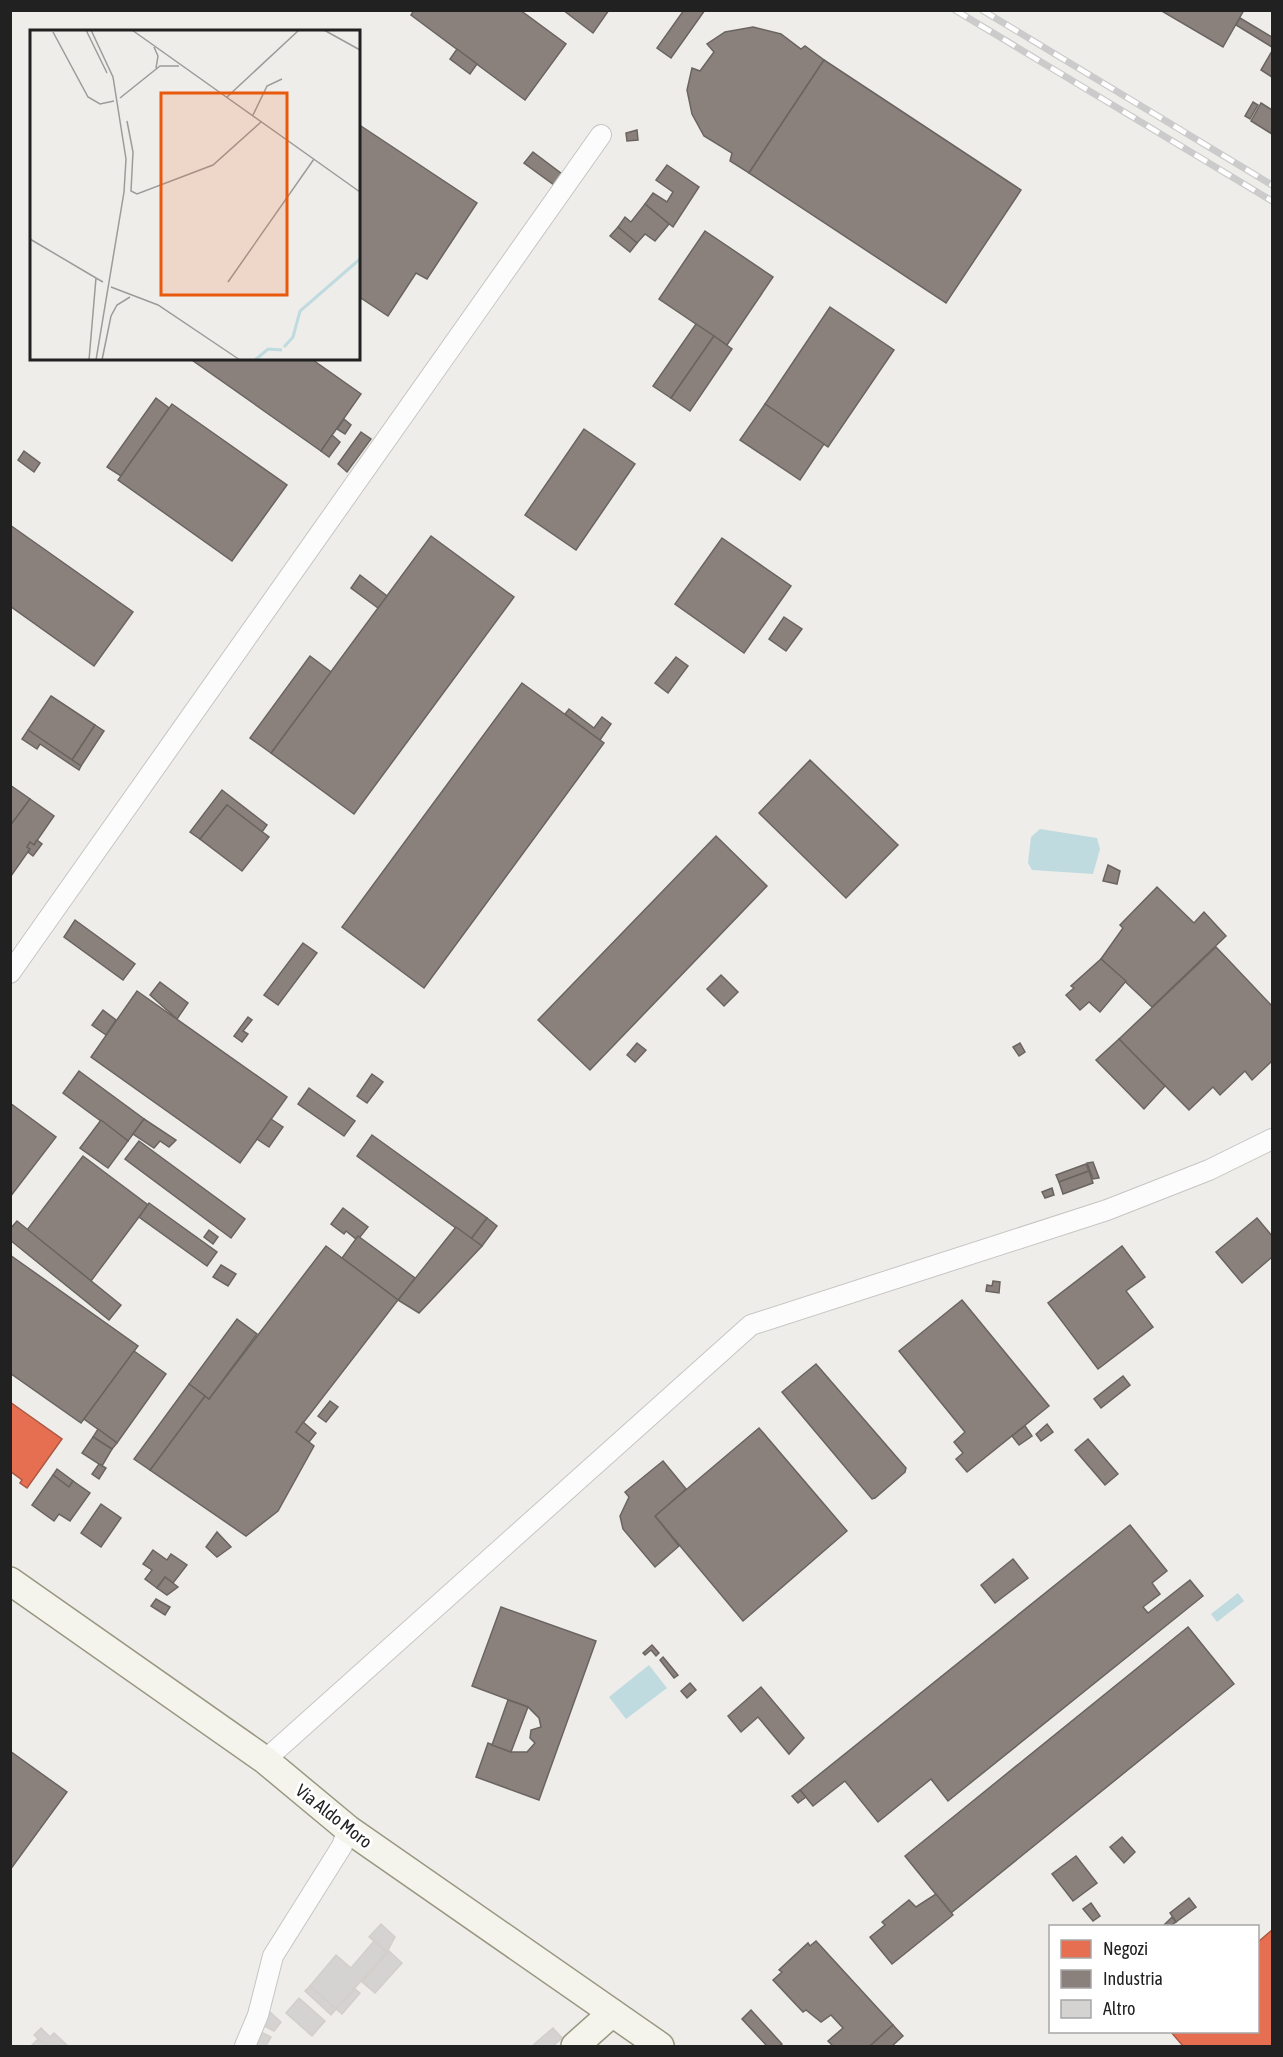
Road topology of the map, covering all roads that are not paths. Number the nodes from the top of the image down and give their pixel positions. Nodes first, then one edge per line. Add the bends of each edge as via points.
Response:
1 (602, 135) dead end
2 (10, 973) edge
3 (1272, 1139) edge
4 (10, 1581) edge
5 (265, 1760) junction
6 (348, 1829) junction
7 (612, 2013) junction
8 (245, 2046) edge
9 (575, 2046) edge
10 (660, 2046) edge

1 - 2 street
3 - 5 street via 1209,1170 1107,1210 751,1325
4 - 5 main road, Via Aldo Moro
5 - 6 main road, Via Aldo Moro
6 - 7 main road, Via Aldo Moro
6 - 8 street via 273,1956
7 - 9 main road
7 - 10 main road, Via Aldo Moro

